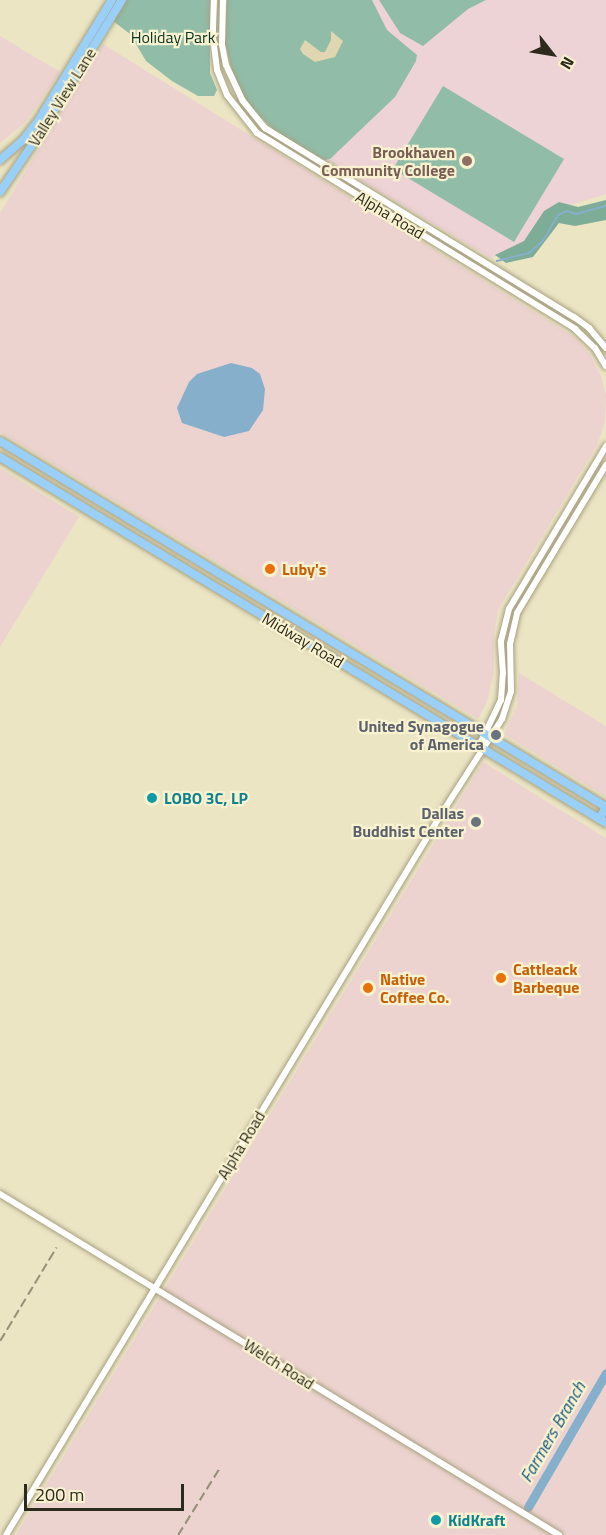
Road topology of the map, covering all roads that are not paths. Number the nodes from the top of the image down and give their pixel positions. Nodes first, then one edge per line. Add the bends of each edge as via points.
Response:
1 (112, 0) edge
2 (122, 0) edge
3 (214, 0) edge
4 (223, 0) edge
5 (42, 123) junction
6 (0, 160) edge
7 (1, 188) edge
8 (606, 348) edge
9 (606, 366) edge
10 (0, 441) edge
11 (606, 446) edge
12 (0, 457) edge
13 (606, 465) edge
14 (81, 490) junction
15 (74, 502) junction
16 (509, 609) junction
17 (517, 613) junction
18 (487, 737) junction
19 (481, 748) junction
20 (606, 807) edge
21 (603, 821) edge
22 (0, 1194) edge
23 (154, 1288) junction
24 (6, 1535) edge
25 (559, 1535) edge

1 - 5 main road, Valley View Lane
2 - 5 main road, Valley View Lane
3 - 9 street, Alpha Road via 217,70 227,95 252,128 278,148 575,329 595,348
4 - 8 street, Alpha Road via 222,45 226,65 243,101 265,128 574,317
5 - 6 main road, Valley View Lane
5 - 7 main road, Valley View Lane
10 - 14 main road, Midway Road
11 - 16 street, Alpha Road
12 - 15 main road, Midway Road
13 - 17 street, Alpha Road
14 - 15 main road
14 - 18 main road, Midway Road
15 - 19 main road, Midway Road
16 - 17 street
16 - 18 street, Alpha Road via 501,641 501,700
17 - 18 street, Alpha Road via 510,644 509,701
18 - 19 street, Alpha Road
18 - 20 main road, Midway Road
19 - 21 main road, Midway Road
19 - 23 street, Alpha Road
20 - 21 main road
22 - 23 street, Welch Road
23 - 24 street, Alpha Road
23 - 25 street, Welch Road

